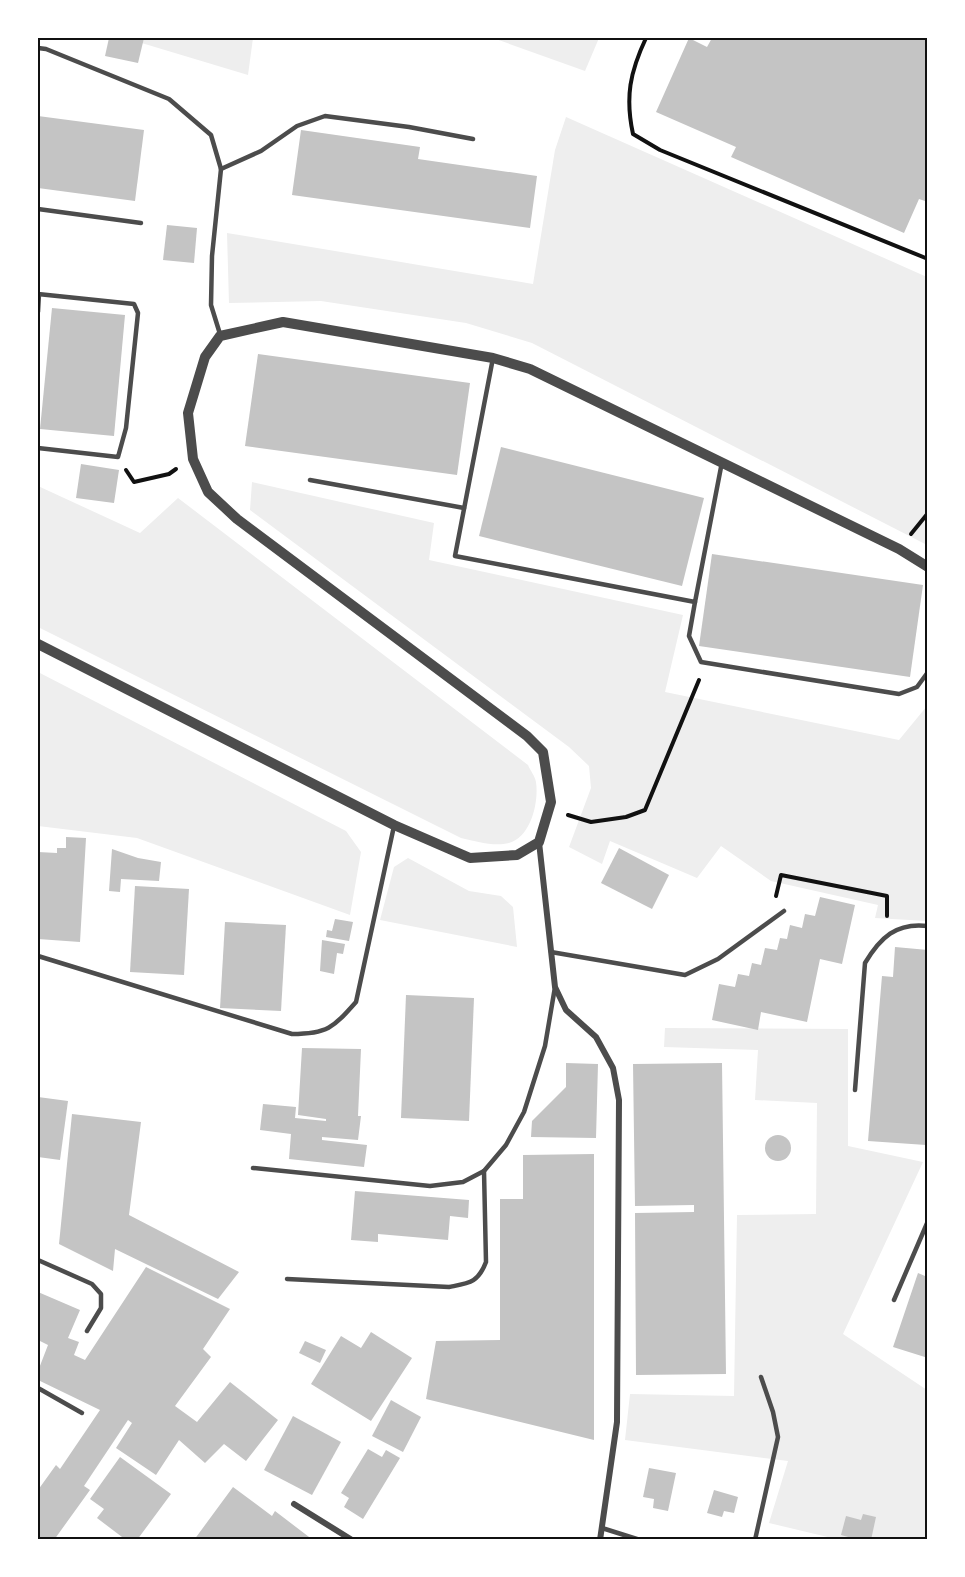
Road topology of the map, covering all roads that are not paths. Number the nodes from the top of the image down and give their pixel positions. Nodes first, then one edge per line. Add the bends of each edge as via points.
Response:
1 (38, 48) edge
2 (473, 139) dead end
3 (221, 169) junction
4 (38, 209) edge
5 (141, 223) dead end
6 (38, 294) edge
7 (38, 312) edge
8 (220, 336) junction
9 (494, 358) junction
10 (38, 448) edge
11 (722, 462) junction
12 (310, 480) dead end
13 (464, 508) junction
14 (927, 567) edge
15 (695, 602) junction
16 (38, 644) edge
17 (927, 672) edge
18 (394, 825) junction
19 (539, 842) junction
20 (784, 911) road end
21 (927, 926) edge
22 (551, 952) junction
23 (38, 956) edge
24 (555, 987) junction
25 (855, 1090) dead end
26 (253, 1168) dead end
27 (484, 1171) junction
28 (927, 1221) edge
29 (38, 1260) edge
30 (287, 1279) dead end
31 (894, 1300) dead end
32 (87, 1331) dead end
33 (761, 1377) dead end
34 (38, 1389) edge
35 (82, 1413) dead end
36 (294, 1504) dead end
37 (602, 1528) junction
38 (352, 1539) edge
39 (600, 1539) edge
40 (640, 1539) edge
41 (755, 1539) edge

1 - 3 lane via 169,99 211,135
2 - 3 lane via 325,116 297,126 261,151
3 - 8 lane via 211,305
4 - 5 lane
6 - 7 lane
6 - 10 lane via 134,304 138,313 126,428 118,457
8 - 9 street via 283,322
8 - 19 street via 205,357 188,413 192,459 208,492 237,519 527,736 543,752 551,802
9 - 11 street via 530,369
9 - 13 lane
11 - 14 street via 899,549
11 - 15 lane
12 - 13 lane
13 - 15 lane via 455,556
15 - 17 lane via 689,636 701,662 899,694 918,687
16 - 18 street
18 - 19 street via 470,858 517,855
18 - 23 lane via 356,1002 337,1024 314,1034 292,1034
19 - 22 street
20 - 22 lane via 718,959 685,975
21 - 25 lane via 903,926 886,935 865,963
22 - 24 street
24 - 27 lane via 545,1046 524,1112 506,1145
24 - 37 street via 566,1010 596,1037 613,1068 619,1100 617,1422
26 - 27 lane via 430,1186 463,1182
27 - 30 lane via 486,1262 482,1274 471,1283 449,1287
28 - 31 lane
29 - 32 lane via 92,1284 101,1294 101,1308
33 - 41 lane via 777,1437
34 - 35 lane
36 - 38 street
37 - 39 street
37 - 40 lane

